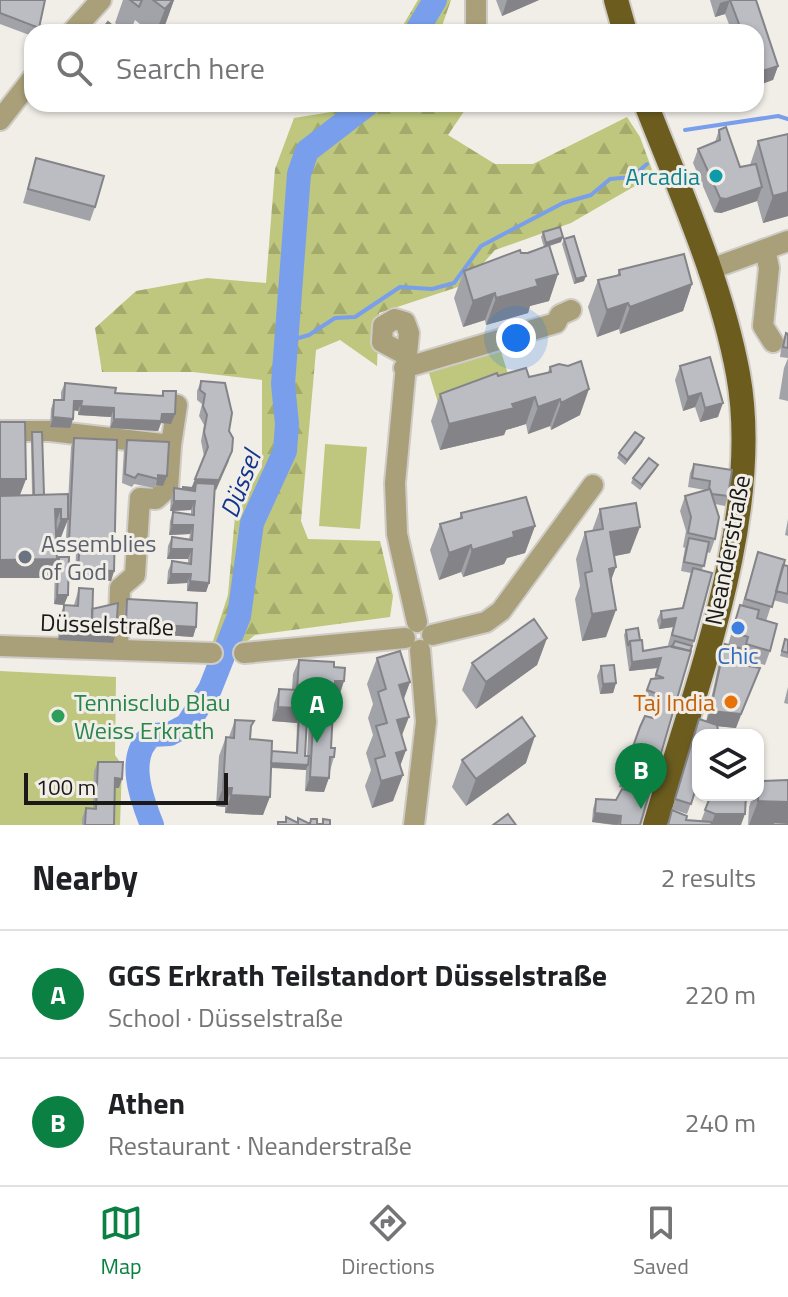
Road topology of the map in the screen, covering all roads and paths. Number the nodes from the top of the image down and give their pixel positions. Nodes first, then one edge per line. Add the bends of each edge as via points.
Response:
1 (101, 0) edge
2 (476, 0) edge
3 (616, 0) edge
4 (79, 24) edge
5 (476, 24) edge
6 (623, 24) edge
7 (24, 89) edge
8 (649, 112) edge
9 (0, 120) edge
10 (788, 241) edge
11 (765, 249) junction
12 (708, 270) junction
13 (778, 295) edge
14 (571, 310) dead end
15 (773, 342) dead end
16 (177, 405) edge
17 (0, 431) edge
18 (171, 445) junction
19 (593, 485) dead end
20 (419, 636) junction
21 (0, 646) edge
22 (118, 650) junction
23 (212, 653) dead end
24 (244, 653) dead end
25 (414, 825) edge
26 (655, 825) edge

1 - 4 street
2 - 5 street
3 - 6 main road
7 - 9 street
8 - 12 main road, Neanderstraße
10 - 11 street
11 - 12 street
11 - 13 street
12 - 26 main road, Neanderstraße via 738,375 744,462 713,627
13 - 15 street via 763,326
14 - 20 street via 556,323 405,362 395,483 397,534
16 - 18 street
17 - 18 street via 50,431
18 - 22 street via 168,488 156,499 140,498 135,575 120,588
19 - 20 street via 501,611 486,622
20 - 24 street
20 - 25 street via 426,722
21 - 22 street, Düsselstraße
22 - 23 street, Düsselstraße

